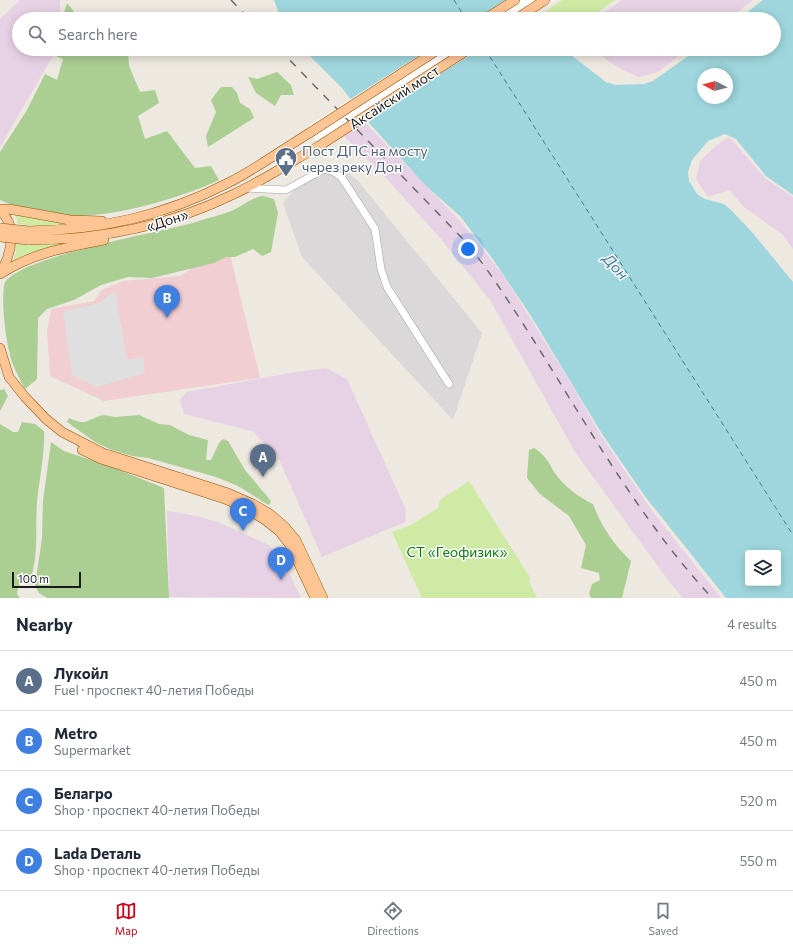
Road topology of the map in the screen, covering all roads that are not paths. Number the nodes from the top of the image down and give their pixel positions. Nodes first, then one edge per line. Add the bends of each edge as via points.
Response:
1 (515, 0) edge
2 (545, 0) edge
3 (496, 12) edge
4 (527, 12) edge
5 (428, 56) edge
6 (458, 56) edge
7 (310, 132) joint
8 (320, 146) joint
9 (245, 188) junction
10 (0, 210) edge
11 (151, 214) junction
12 (0, 228) edge
13 (143, 228) junction
14 (28, 236) junction
15 (0, 238) edge
16 (0, 273) edge
17 (0, 348) edge
18 (0, 365) edge
19 (449, 384) dead end
20 (295, 545) junction
21 (315, 598) edge
22 (323, 598) edge

1 - 3 main road
2 - 4 main road
5 - 7 main road, Аксайский мост, bridge
6 - 8 main road, Аксайский мост, bridge
7 - 11 main road, «Дон» via 229,183 173,208
8 - 9 main road, «Дон»
9 - 13 main road, «Дон» via 177,218
9 - 19 street via 286,190 324,169 342,178 375,229 381,269 387,287
10 - 11 main road via 10,209 90,221
10 - 16 main road via 10,224 11,236
11 - 14 main road, «Дон» via 88,228
12 - 14 main road, «Дон», bridge
13 - 14 main road, «Дон» via 67,239
13 - 16 main road via 135,233 53,249
14 - 15 main road, «Дон», bridge
17 - 20 main road via 9,377 46,419 62,432 104,453 228,493 253,504 284,526
18 - 20 main road via 5,379 20,400 59,437 101,459 226,499 249,510
20 - 21 main road
20 - 22 main road

